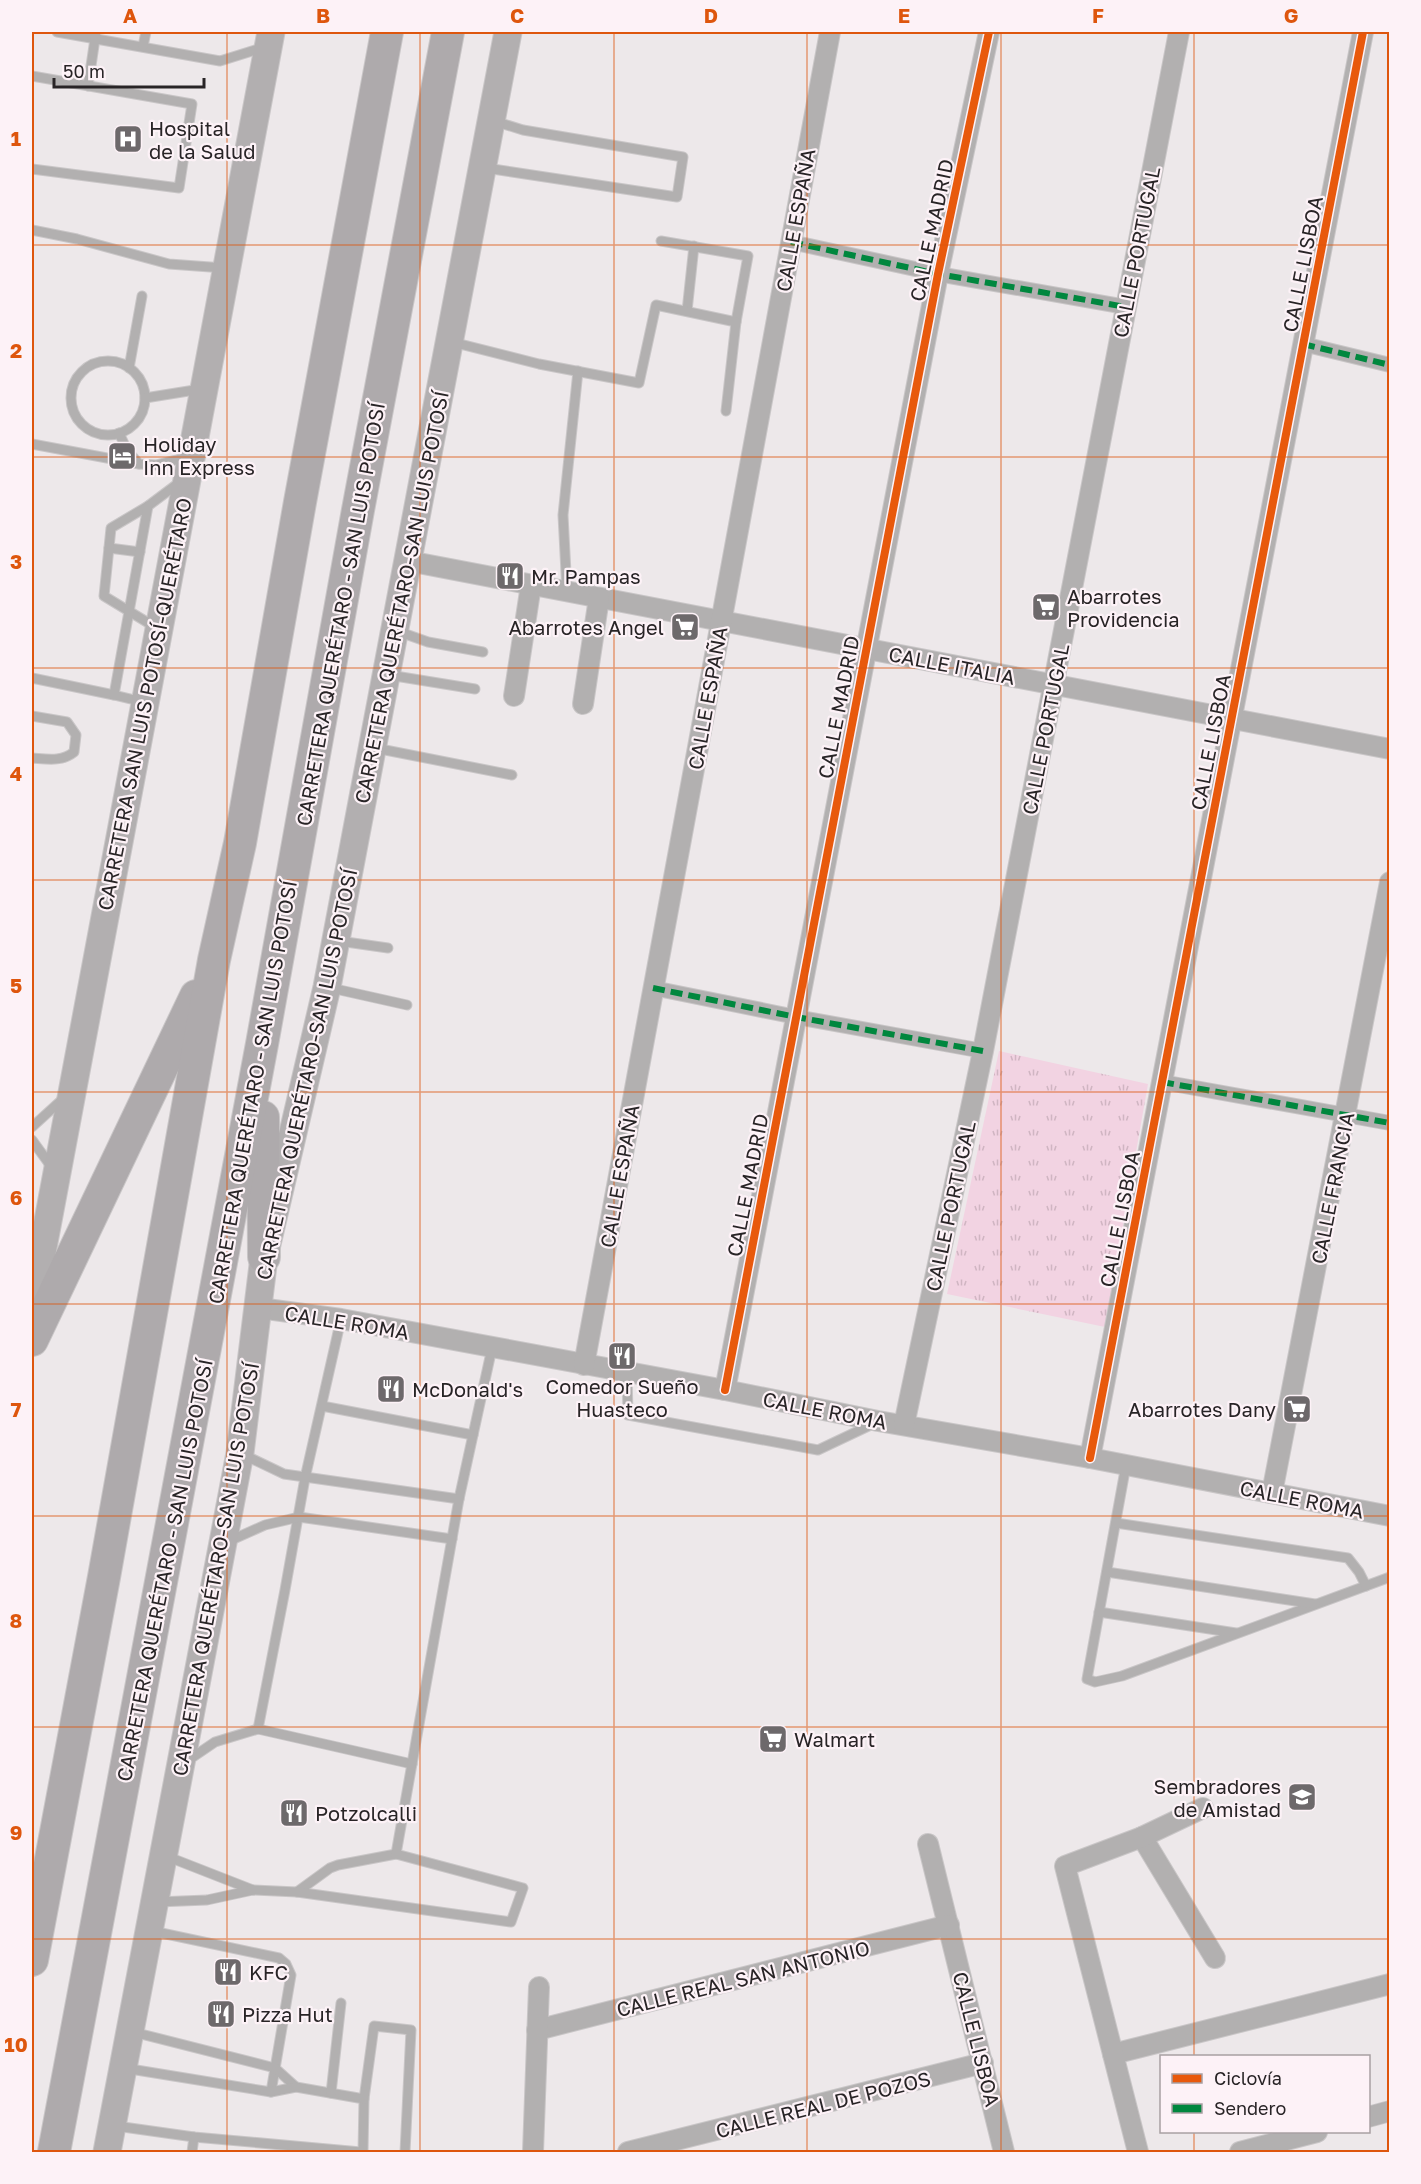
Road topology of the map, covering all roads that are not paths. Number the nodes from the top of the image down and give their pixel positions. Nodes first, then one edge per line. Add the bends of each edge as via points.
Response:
1 (57, 32) edge
2 (146, 32) edge
3 (387, 32) edge
4 (448, 32) edge
5 (508, 32) edge
6 (830, 32) edge
7 (989, 32) edge
8 (1179, 32) edge
9 (1363, 32) edge
10 (96, 35) edge
11 (269, 39) edge
12 (143, 46) junction
13 (32, 76) edge
14 (88, 86) junction
15 (491, 120) junction
16 (483, 168) junction
17 (32, 169) edge
18 (32, 230) edge
19 (661, 241) dead end
20 (791, 242) junction
21 (694, 246) junction
22 (226, 269) junction
23 (938, 274) junction
24 (142, 296) dead end
25 (1126, 307) junction
26 (687, 310) junction
27 (736, 322) junction
28 (450, 342) junction
29 (1303, 344) junction
30 (1389, 365) edge
31 (129, 368) junction
32 (578, 371) junction
33 (204, 389) junction
34 (145, 398) junction
35 (726, 411) dead end
36 (119, 433) junction
37 (32, 444) edge
38 (139, 464) junction
39 (189, 467) junction
40 (148, 506) junction
41 (109, 548) junction
42 (140, 552) junction
43 (408, 561) junction
44 (531, 585) junction
45 (567, 592) junction
46 (599, 598) junction
47 (129, 610) junction
48 (721, 621) junction
49 (158, 630) junction
50 (395, 630) junction
51 (866, 649) junction
52 (483, 652) dead end
53 (387, 674) junction
54 (32, 678) edge
55 (1053, 685) junction
56 (475, 689) dead end
57 (114, 695) junction
58 (514, 696) dead end
59 (145, 702) junction
60 (583, 704) dead end
61 (32, 717) edge
62 (1231, 719) junction
63 (373, 748) junction
64 (1389, 749) edge
65 (32, 758) edge
66 (512, 775) dead end
67 (1389, 882) edge
68 (337, 940) junction
69 (388, 948) dead end
70 (213, 960) junction
71 (327, 987) junction
72 (653, 988) junction
73 (407, 1005) dead end
74 (796, 1017) junction
75 (262, 1044) junction
76 (983, 1051) junction
77 (1162, 1082) junction
78 (72, 1092) junction
79 (1346, 1117) junction
80 (1389, 1123) edge
81 (32, 1127) edge
82 (32, 1140) edge
83 (56, 1173) junction
84 (264, 1257) junction
85 (32, 1306) edge
86 (259, 1308) junction
87 (341, 1319) junction
88 (32, 1340) edge
89 (492, 1348) junction
90 (584, 1365) junction
91 (627, 1373) junction
92 (725, 1390) junction
93 (322, 1406) junction
94 (878, 1421) junction
95 (904, 1425) junction
96 (473, 1435) junction
97 (240, 1453) junction
98 (1090, 1458) junction
99 (1126, 1465) junction
100 (305, 1478) junction
101 (1272, 1493) junction
102 (459, 1499) junction
103 (1389, 1516) edge
104 (299, 1517) junction
105 (1116, 1523) junction
106 (452, 1539) junction
107 (222, 1544) junction
108 (1107, 1572) junction
109 (1389, 1577) edge
110 (1366, 1586) junction
111 (1316, 1604) junction
112 (1099, 1612) junction
113 (1237, 1633) junction
114 (258, 1729) junction
115 (412, 1764) junction
116 (180, 1766) junction
117 (1203, 1808) dead end
118 (1142, 1837) junction
119 (928, 1844) dead end
120 (396, 1854) junction
121 (164, 1856) junction
122 (253, 1890) junction
123 (297, 1892) junction
124 (155, 1902) junction
125 (949, 1925) junction
126 (149, 1930) junction
127 (1215, 1958) dead end
128 (32, 1960) edge
129 (1389, 1984) edge
130 (539, 1987) dead end
131 (341, 2003) dead end
132 (537, 2030) junction
133 (130, 2031) junction
134 (1113, 2054) junction
135 (983, 2063) junction
136 (123, 2068) junction
137 (275, 2068) junction
138 (296, 2087) junction
139 (271, 2092) junction
140 (331, 2093) junction
141 (364, 2099) junction
142 (1389, 2111) edge
143 (1370, 2116) edge
144 (112, 2126) junction
145 (1313, 2133) edge
146 (194, 2137) junction
147 (54, 2152) edge
148 (108, 2152) edge
149 (192, 2152) edge
150 (362, 2152) edge
151 (405, 2152) edge
152 (533, 2152) edge
153 (628, 2152) edge
154 (1004, 2152) edge
155 (1138, 2152) edge
156 (1240, 2152) edge

1 - 10 lane
2 - 12 lane
3 - 70 highway via 240,843
4 - 75 highway, CARRETERA QUERÉTARO - SAN LUIS POTOSÍ
5 - 15 main road, CARRETERA QUERÉTARO-SAN LUIS POTOSÍ
6 - 20 street, CALLE ESPAÑA
7 - 23 street, CALLE MADRID
8 - 25 street, CALLE PORTUGAL
9 - 29 street, CALLE LISBOA
10 - 12 lane
10 - 14 lane
11 - 12 lane via 220,61
11 - 22 main road, CARRETERA SAN LUIS POTOSÍ-QUERÉTARO
13 - 14 lane
14 - 17 lane via 192,104 179,188
15 - 16 main road, CARRETERA QUERÉTARO-SAN LUIS POTOSÍ
15 - 16 lane via 524,130 684,157 677,197
16 - 28 main road, CARRETERA QUERÉTARO-SAN LUIS POTOSÍ
18 - 22 lane via 169,264
19 - 21 lane
20 - 23 street
20 - 48 street, CALLE ESPAÑA
21 - 26 lane
21 - 27 lane via 748,256
22 - 33 main road, CARRETERA SAN LUIS POTOSÍ-QUERÉTARO
23 - 25 street
23 - 51 street, CALLE MADRID
24 - 31 lane
25 - 55 street, CALLE PORTUGAL
26 - 27 lane
26 - 32 lane via 656,305 639,383
27 - 35 lane
28 - 32 lane
28 - 43 main road, CARRETERA QUERÉTARO-SAN LUIS POTOSÍ
29 - 30 street
29 - 62 street, CALLE LISBOA
31 - 34 lane via 138,376
31 - 36 lane via 108,361 96,363 78,376 70,397 76,418 91,431
32 - 45 lane via 563,515
33 - 34 lane
33 - 39 main road, CARRETERA SAN LUIS POTOSÍ-QUERÉTARO
34 - 36 lane via 138,420
36 - 38 lane
37 - 38 lane
38 - 39 lane
39 - 40 lane
39 - 49 main road, CARRETERA SAN LUIS POTOSÍ-QUERÉTARO
40 - 41 lane via 111,528
40 - 42 lane
41 - 42 lane
41 - 47 lane via 104,596
42 - 47 lane
43 - 44 street, CALLE ITALIA
43 - 50 main road, CARRETERA QUERÉTARO-SAN LUIS POTOSÍ
44 - 45 street, CALLE ITALIA
44 - 58 street
45 - 46 street, CALLE ITALIA
46 - 48 street, CALLE ITALIA
46 - 60 street
47 - 49 lane
47 - 57 lane
48 - 51 street, CALLE ITALIA
48 - 72 street, CALLE ESPAÑA
49 - 59 main road, CARRETERA SAN LUIS POTOSÍ-QUERÉTARO
50 - 52 lane via 428,642
50 - 53 main road, CARRETERA QUERÉTARO-SAN LUIS POTOSÍ
51 - 55 street, CALLE ITALIA
51 - 74 street, CALLE MADRID
53 - 56 lane
53 - 63 main road, CARRETERA QUERÉTARO-SAN LUIS POTOSÍ
54 - 57 lane
55 - 62 street, CALLE ITALIA
55 - 76 street, CALLE PORTUGAL
57 - 59 lane
59 - 78 main road, CARRETERA SAN LUIS POTOSÍ-QUERÉTARO
61 - 65 lane via 67,722 76,735 74,752 68,757
62 - 64 street, CALLE ITALIA
62 - 77 street, CALLE LISBOA
63 - 66 lane
63 - 68 main road, CARRETERA QUERÉTARO-SAN LUIS POTOSÍ
67 - 79 street, CALLE FRANCIA
68 - 69 lane
68 - 71 main road, CARRETERA QUERÉTARO-SAN LUIS POTOSÍ
70 - 88 highway
70 - 128 highway
71 - 73 lane
71 - 84 main road, CARRETERA QUERÉTARO-SAN LUIS POTOSÍ
72 - 74 street
72 - 90 street, CALLE ESPAÑA
74 - 76 street
74 - 92 street, CALLE MADRID
75 - 84 highway
75 - 147 highway, CARRETERA QUERÉTARO - SAN LUIS POTOSÍ
76 - 95 street, CALLE PORTUGAL
77 - 79 street
77 - 98 street, CALLE LISBOA
78 - 81 lane
78 - 83 main road, CARRETERA SAN LUIS POTOSÍ-QUERÉTARO
79 - 80 street
79 - 101 street, CALLE FRANCIA
82 - 83 lane
83 - 85 main road, CARRETERA SAN LUIS POTOSÍ-QUERÉTARO
84 - 86 main road, CARRETERA QUERÉTARO-SAN LUIS POTOSÍ
86 - 87 street, CALLE ROMA
86 - 97 main road, CARRETERA QUERÉTARO-SAN LUIS POTOSÍ
87 - 89 street, CALLE ROMA
87 - 93 lane
89 - 90 street, CALLE ROMA
89 - 96 lane
90 - 91 street, CALLE ROMA
91 - 92 street, CALLE ROMA
91 - 94 lane via 628,1415 818,1449
92 - 94 street, CALLE ROMA
93 - 96 lane
93 - 100 lane
94 - 95 street, CALLE ROMA
95 - 98 street, CALLE ROMA
96 - 102 lane
97 - 100 lane via 284,1474
97 - 107 main road, CARRETERA QUERÉTARO-SAN LUIS POTOSÍ
98 - 99 street, CALLE ROMA
99 - 101 street, CALLE ROMA
99 - 105 lane
100 - 102 lane
100 - 104 lane
101 - 103 street, CALLE ROMA
102 - 106 lane
104 - 106 lane
104 - 107 lane via 265,1525
104 - 114 lane
105 - 108 lane
105 - 110 lane via 1348,1558
106 - 115 lane
107 - 116 main road, CARRETERA QUERÉTARO-SAN LUIS POTOSÍ
108 - 111 lane
108 - 112 lane
109 - 110 lane
110 - 111 lane
111 - 113 lane
112 - 113 lane
112 - 113 lane via 1087,1679 1095,1682 1122,1676
114 - 115 lane
114 - 116 lane via 215,1742
115 - 120 lane
116 - 121 main road, CARRETERA QUERÉTARO-SAN LUIS POTOSÍ
117 - 118 street
118 - 127 street
118 - 134 street via 1065,1866
119 - 125 street, CALLE LISBOA
120 - 123 lane via 330,1868
120 - 123 lane via 523,1888 511,1922
121 - 122 lane
121 - 124 main road, CARRETERA QUERÉTARO-SAN LUIS POTOSÍ
122 - 123 lane
122 - 124 lane via 207,1900
124 - 126 main road, CARRETERA QUERÉTARO-SAN LUIS POTOSÍ
125 - 132 street, CALLE REAL SAN ANTONIO
125 - 135 street, CALLE LISBOA
126 - 133 main road, CARRETERA QUERÉTARO-SAN LUIS POTOSÍ
126 - 137 lane via 279,1958 286,1964 291,1975
129 - 134 street
130 - 132 street
131 - 140 lane
132 - 152 street
133 - 136 main road, CARRETERA QUERÉTARO-SAN LUIS POTOSÍ
133 - 137 lane
134 - 155 street
135 - 153 street, CALLE REAL DE POZOS
135 - 154 street, CALLE LISBOA
136 - 139 lane
136 - 144 main road, CARRETERA QUERÉTARO-SAN LUIS POTOSÍ
137 - 138 lane
137 - 139 lane
138 - 139 lane
138 - 140 lane
140 - 141 lane
141 - 150 lane
141 - 151 lane via 374,2026 411,2030
142 - 143 street
144 - 146 lane
144 - 148 main road, CARRETERA QUERÉTARO-SAN LUIS POTOSÍ
145 - 156 street
146 - 149 lane
146 - 150 lane

